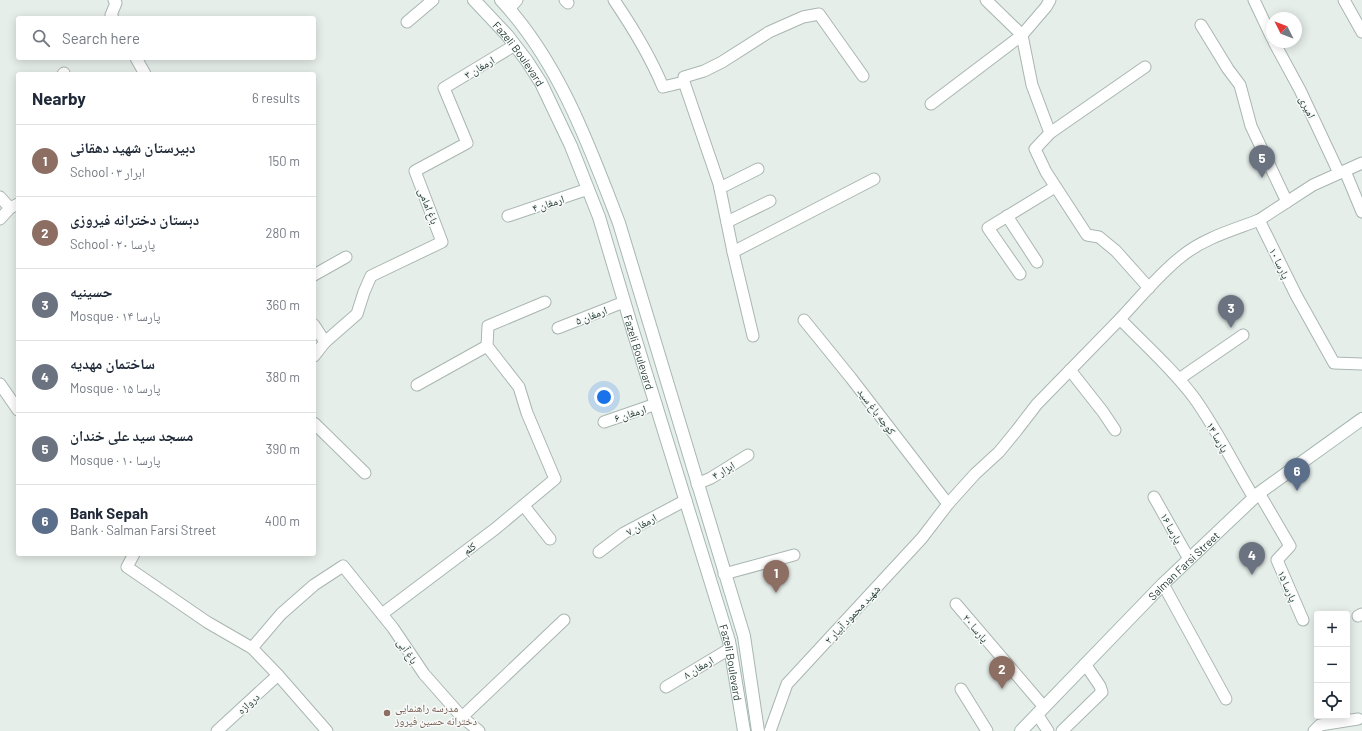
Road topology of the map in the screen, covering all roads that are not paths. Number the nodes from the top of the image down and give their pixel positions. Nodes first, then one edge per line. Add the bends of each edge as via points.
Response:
1 (433, 0) edge
2 (474, 0) edge
3 (614, 0) edge
4 (986, 0) edge
5 (1050, 0) edge
6 (1254, 0) edge
7 (1344, 0) edge
8 (117, 1) edge
9 (509, 3) edge
10 (112, 16) edge
11 (407, 22) dead end
12 (1201, 25) dead end
13 (1266, 25) edge
14 (1362, 32) edge
15 (1022, 35) junction
16 (515, 45) junction
17 (1277, 48) edge
18 (545, 59) junction
19 (137, 60) edge
20 (1145, 67) dead end
21 (531, 68) junction
22 (144, 72) edge
23 (863, 76) dead end
24 (684, 82) junction
25 (931, 104) dead end
26 (1050, 133) junction
27 (1362, 163) edge
28 (758, 169) dead end
29 (415, 170) joint
30 (1342, 172) junction
31 (874, 179) dead end
32 (1055, 187) junction
33 (720, 188) junction
34 (588, 189) junction
35 (0, 197) edge
36 (770, 201) dead end
37 (1287, 202) junction
38 (14, 206) edge
39 (1362, 212) edge
40 (508, 216) dead end
41 (1007, 216) junction
42 (0, 219) edge
43 (1259, 220) junction
44 (727, 222) junction
45 (733, 252) junction
46 (346, 257) dead end
47 (1037, 262) dead end
48 (316, 273) edge
49 (1020, 274) dead end
50 (1149, 288) junction
51 (545, 302) dead end
52 (624, 302) junction
53 (1120, 319) junction
54 (804, 320) dead end
55 (316, 328) edge
56 (558, 328) dead end
57 (1243, 335) dead end
58 (753, 336) dead end
59 (325, 342) junction
60 (487, 346) junction
61 (316, 353) edge
62 (1362, 364) edge
63 (1070, 370) junction
64 (1179, 379) junction
65 (0, 384) edge
66 (416, 385) dead end
67 (656, 404) junction
68 (16, 407) edge
69 (1362, 419) edge
70 (604, 422) dead end
71 (316, 426) edge
72 (1115, 430) dead end
73 (748, 455) dead end
74 (365, 473) dead end
75 (697, 484) junction
76 (1256, 495) junction
77 (1154, 497) dead end
78 (686, 500) junction
79 (948, 504) junction
80 (524, 506) junction
81 (550, 539) dead end
82 (599, 552) dead end
83 (794, 555) dead end
84 (133, 556) edge
85 (1189, 559) junction
86 (724, 574) junction
87 (1163, 584) junction
88 (956, 604) dead end
89 (382, 614) junction
90 (564, 620) dead end
91 (1303, 620) dead end
92 (252, 648) junction
93 (731, 648) junction
94 (1085, 664) junction
95 (278, 675) junction
96 (750, 675) junction
97 (735, 677) junction
98 (666, 686) dead end
99 (961, 689) dead end
100 (1226, 699) dead end
101 (1041, 711) junction
102 (462, 717) junction
103 (1358, 719) dead end
104 (217, 731) edge
105 (327, 731) edge
106 (479, 731) edge
107 (744, 731) edge
108 (758, 731) edge
109 (770, 731) edge
110 (987, 731) edge
111 (1021, 731) edge
112 (1048, 731) edge
113 (1062, 731) edge
114 (1314, 731) edge

1 - 11 street
2 - 16 main road, Fazeli Boulevard
3 - 24 street via 631,24 663,87
4 - 15 street
5 - 15 street
6 - 13 street
7 - 14 street
8 - 10 street
9 - 18 main road, Fazeli Boulevard
12 - 37 street via 1240,85 1252,126
15 - 25 street
15 - 26 street via 1032,85
16 - 21 main road, Fazeli Boulevard
16 - 29 street, ارمغان ۳ via 444,88 467,143
17 - 30 street, امیری
18 - 21 main road
18 - 75 main road, Fazeli Boulevard via 594,159 619,223
19 - 22 street
20 - 26 street
21 - 34 main road, Fazeli Boulevard via 572,146
23 - 24 street via 819,14 803,17 769,32 722,62 684,77
24 - 33 street
26 - 32 street via 1035,149
27 - 30 street
28 - 33 street
29 - 59 street, باغ امامی via 442,242 371,276 357,314
30 - 37 street via 1313,185
30 - 39 street, امیری
31 - 45 street
32 - 41 street
32 - 50 street via 1087,235 1099,237 1116,251
33 - 44 street
34 - 40 street, ارمغان ۴
34 - 52 main road, Fazeli Boulevard
35 - 38 street
36 - 44 street
37 - 43 street
38 - 42 street
41 - 47 street
41 - 49 street via 988,228
43 - 50 street, شهید محمود آبیار ۲ via 1205,242 1182,256
43 - 62 street, پارسا ۱۰ via 1296,295 1334,363
44 - 45 street
45 - 58 street
46 - 48 street
50 - 53 street, شهید محمود آبیار ۲
51 - 60 street via 488,326
52 - 56 street, ارمغان ۵
52 - 67 main road, Fazeli Boulevard
53 - 63 street, شهید محمود آبیار ۲
53 - 64 street, پارسا ۱۴
54 - 79 street, کوچه باغ سید
55 - 59 street
57 - 64 street
59 - 61 street
60 - 66 street
60 - 80 street, کلم via 519,387 527,413 555,479
63 - 72 street
63 - 79 street, شهید محمود آبیار ۲ via 1037,404 999,452
64 - 76 street, پارسا ۱۴ via 1214,427
65 - 68 street
67 - 70 street, ارمغان ۶
67 - 78 main road, Fazeli Boulevard
69 - 76 main road, Salman Farsi Street
71 - 74 street
73 - 75 street, ابزار ۴
75 - 86 main road, Fazeli Boulevard
76 - 85 main road, Salman Farsi Street
76 - 91 street, پارسا ۱۵ via 1290,546 1277,560
77 - 85 street, پارسا ۱۶
78 - 82 street, ارمغان ۷ via 624,533
78 - 93 main road, Fazeli Boulevard
79 - 109 street, شهید محمود آبیار ۲ via 922,538 787,684
80 - 81 street
80 - 89 street, کلم
83 - 86 street
84 - 92 street via 127,567 207,622
85 - 87 main road, Salman Farsi Street
86 - 96 main road, Fazeli Boulevard via 744,636
87 - 94 main road, Salman Farsi Street
87 - 100 street
88 - 101 street, پارسا ۲۰
89 - 92 street, باغ آبی via 343,566 314,585 281,614
89 - 102 street, باغ آبی via 424,674
90 - 102 street
92 - 95 street
93 - 97 main road, Fazeli Boulevard
93 - 98 street, ارمغان ۸
94 - 101 main road, Salman Farsi Street
94 - 113 street via 1102,692
95 - 104 street, دروازه
95 - 105 street
96 - 97 main road
96 - 108 main road, Fazeli Boulevard
97 - 107 main road, Fazeli Boulevard
99 - 110 street
101 - 111 main road, Salman Farsi Street
101 - 112 street, پارسا ۲۰
102 - 106 street, باغ آبی
103 - 114 street via 1320,725

